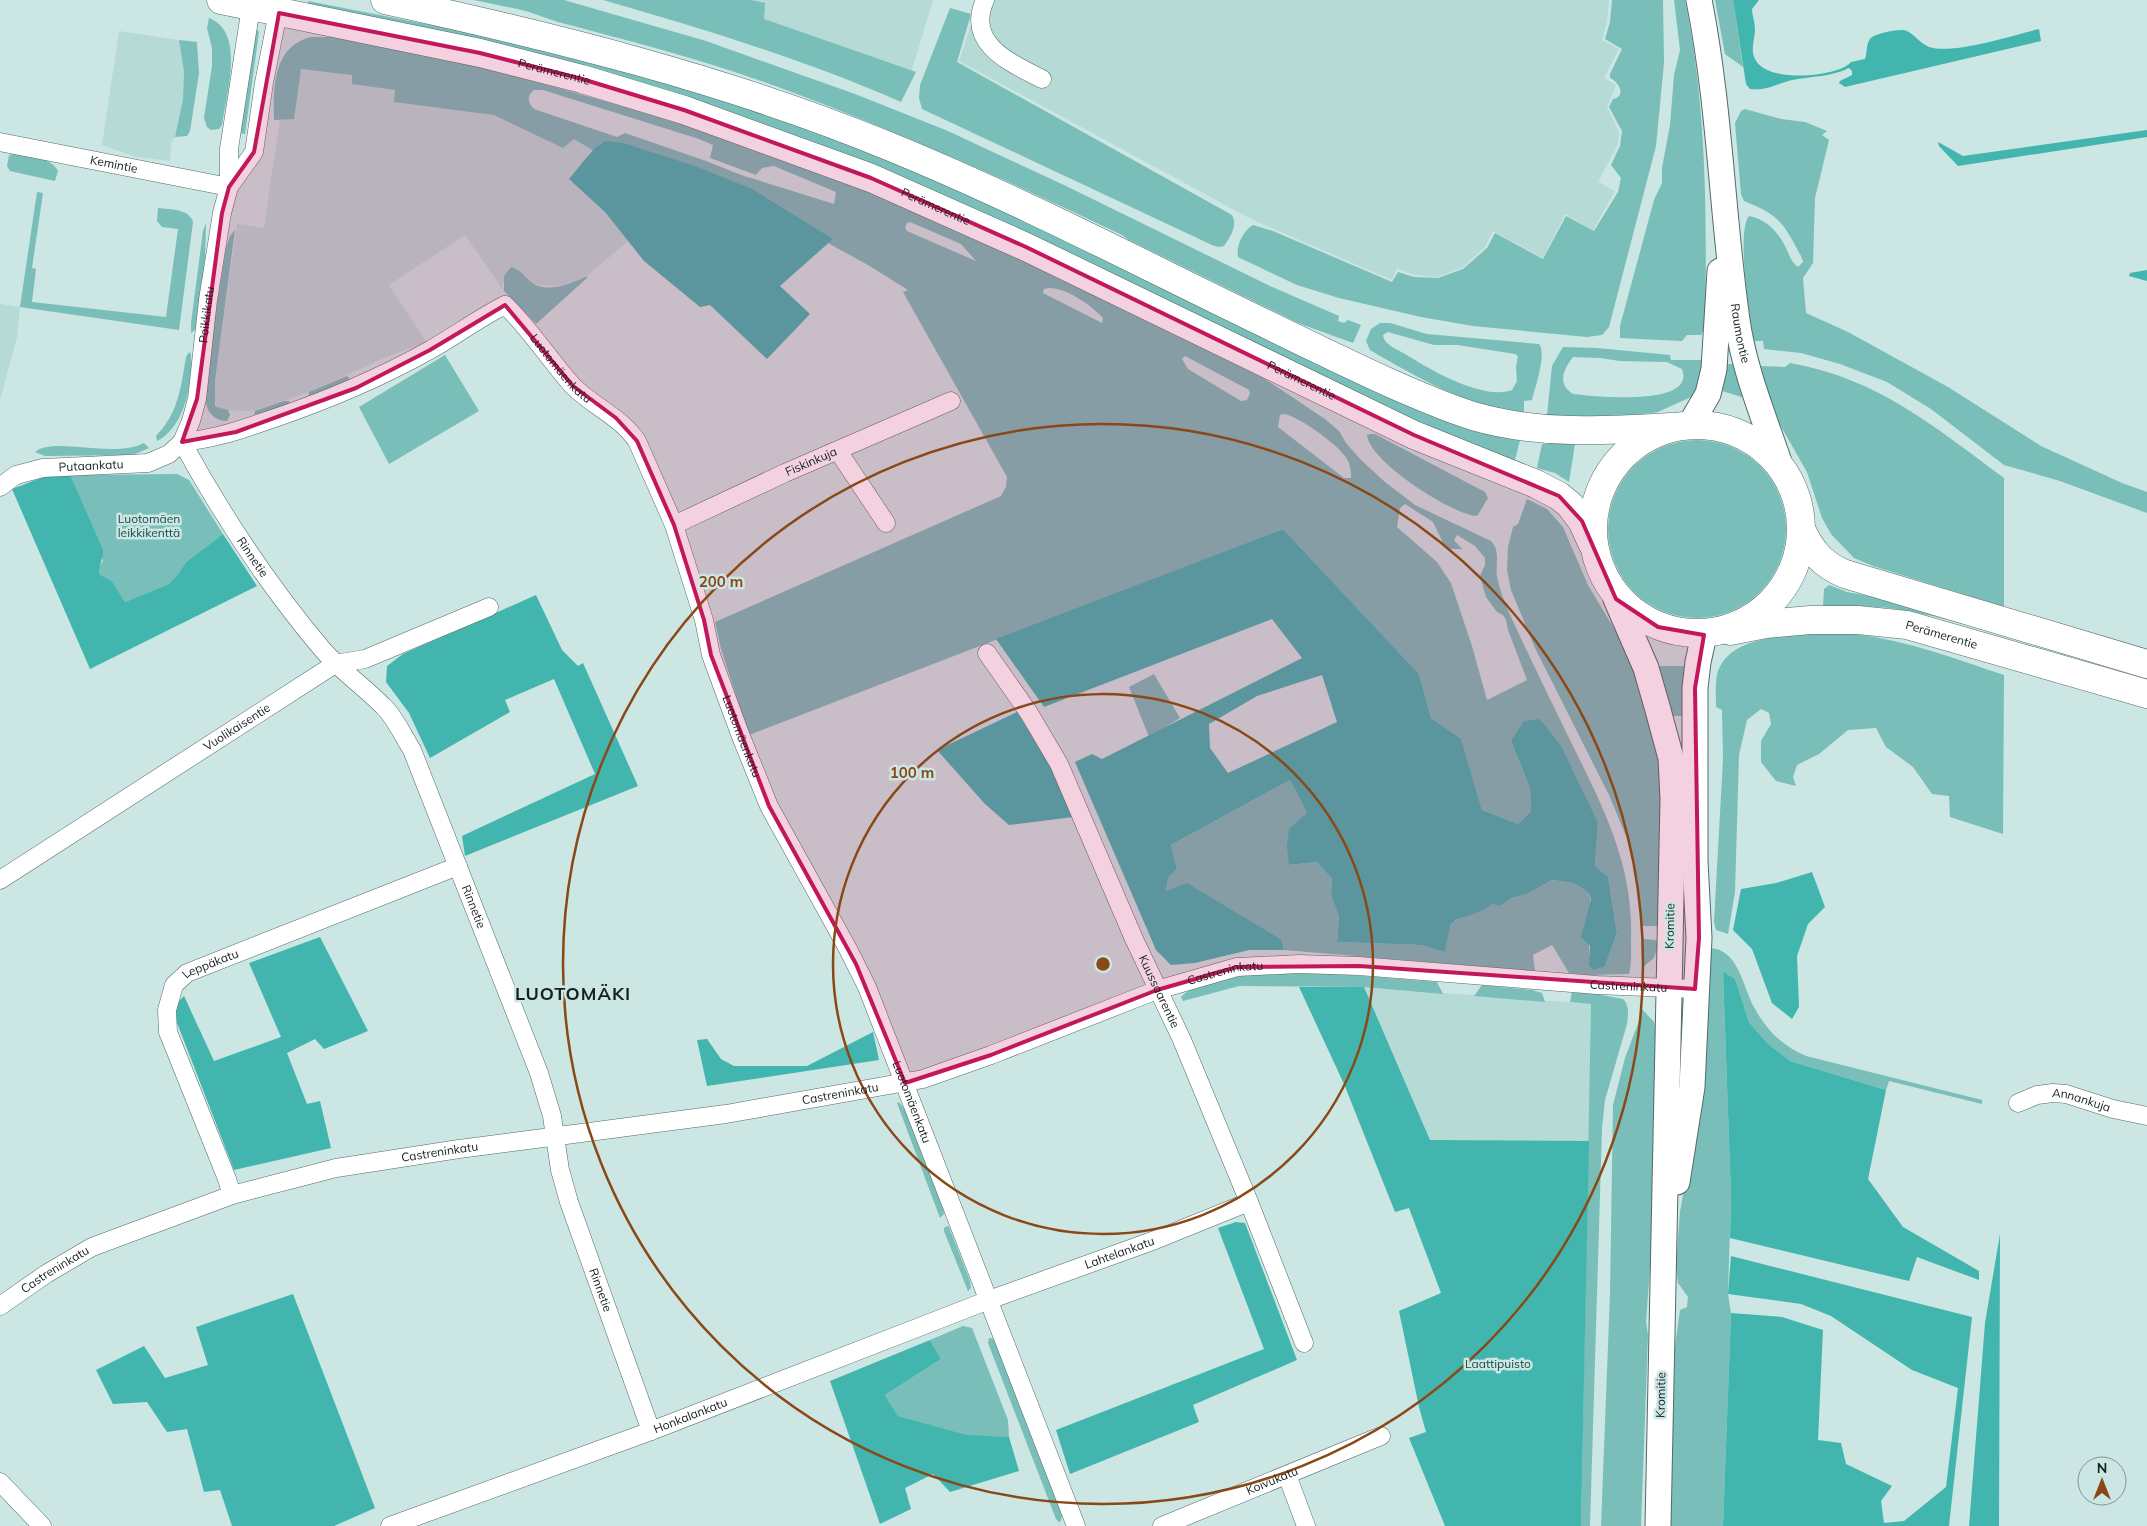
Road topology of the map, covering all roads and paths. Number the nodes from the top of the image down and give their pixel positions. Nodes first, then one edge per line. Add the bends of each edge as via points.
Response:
1 (221, 0) edge
2 (385, 0) edge
3 (985, 0) edge
4 (1699, 0) edge
5 (251, 4) edge
6 (280, 6) edge
7 (1042, 79) dead end
8 (0, 142) edge
9 (229, 187) junction
10 (1724, 201) junction
11 (950, 401) dead end
12 (1680, 426) junction
13 (182, 442) junction
14 (838, 451) junction
15 (1780, 462) junction
16 (2, 482) edge
17 (886, 523) dead end
18 (674, 525) junction
19 (1802, 531) junction
20 (1592, 543) junction
21 (1616, 599) junction
22 (490, 607) dead end
23 (1717, 633) junction
24 (987, 653) dead end
25 (335, 664) junction
26 (2147, 664) edge
27 (2147, 694) edge
28 (458, 866) junction
29 (0, 880) edge
30 (1668, 989) junction
31 (1695, 989) junction
32 (1156, 990) junction
33 (905, 1083) junction
34 (2018, 1103) dead end
35 (2147, 1116) edge
36 (556, 1138) junction
37 (232, 1195) junction
38 (1249, 1202) junction
39 (1664, 1263) junction
40 (989, 1300) junction
41 (0, 1306) edge
42 (1304, 1343) dead end
43 (651, 1431) junction
44 (1380, 1436) dead end
45 (1286, 1475) junction
46 (0, 1482) edge
47 (42, 1526) edge
48 (390, 1526) edge
49 (1076, 1526) edge
50 (1162, 1526) edge
51 (1306, 1526) edge
52 (1658, 1526) edge

1 - 5 highway, Perämerentie
2 - 12 highway via 494,24 694,78 887,145 1041,214 1340,360 1474,416 1559,431
3 - 7 street via 979,12 986,41 994,51
4 - 10 main road, Raumontie via 1717,118
5 - 6 highway, Perämerentie
5 - 9 street, Poikkikatu via 229,150
6 - 9 street, Poikkikatu via 254,152
6 - 20 highway, Perämerentie via 582,79 684,110 871,178 1026,247 1414,435 1536,484 1570,505
8 - 9 street, Kemintie
9 - 13 street, Poikkikatu via 222,213 196,399
10 - 12 main road, Raumontie via 1714,369 1708,394
10 - 15 main road, Raumontie via 1737,321 1748,372
11 - 14 street, Fiskinkuja
12 - 15 highway via 1706,424 1741,433 1758,442
12 - 20 highway via 1635,451 1617,468 1594,510
13 - 16 street, Putaankatu via 169,454 148,464 43,468
13 - 18 street, Luotomäenkatu via 236,432 356,388 430,350 504,305 573,386 631,432
13 - 25 street, Rinnetie via 219,508 256,563
14 - 17 street
14 - 18 street, Fiskinkuja
15 - 19 highway via 1799,505
18 - 33 street, Luotomäenkatu via 704,620 711,655 754,770 785,836 856,964
19 - 23 highway via 1795,558 1773,593 1756,611
19 - 26 highway via 1818,557 1830,568 1845,574
20 - 21 highway via 1601,572
21 - 23 highway, Perämerentie via 1658,627 1680,633
21 - 30 main road, Kromitie via 1646,668 1671,758 1673,798
22 - 25 street, Vuolikaisentie via 365,659
23 - 27 highway, Perämerentie via 1810,620 1907,625
23 - 31 main road, Kromitie via 1698,662 1695,688 1695,861 1699,938
24 - 32 street, Kuussaarentie via 1029,713 1059,764
25 - 28 street, Rinnetie via 384,707 412,750
25 - 29 street, Vuolikaisentie
28 - 36 street, Rinnetie via 539,1073
28 - 37 street, Leppäkatu via 187,973 174,984 167,1010 168,1032
30 - 31 street, Castreninkatu
30 - 32 street, Castreninkatu via 1300,964 1237,967
30 - 39 main road, Kromitie
31 - 39 main road, Kromitie via 1692,1087
32 - 33 street, Castreninkatu via 991,1055
32 - 38 street, Kuussaarentie via 1182,1040
33 - 36 street, Castreninkatu via 726,1114
33 - 40 street, Luotomäenkatu
34 - 35 street, Annankuja via 2037,1095 2066,1094
36 - 37 street, Castreninkatu via 336,1168
36 - 43 street, Rinnetie via 569,1202
37 - 41 street, Castreninkatu via 92,1247
38 - 40 street, Lahtelankatu
38 - 42 street, Kuussaarentie
39 - 52 main road, Kromitie
40 - 43 street, Honkalankatu
40 - 49 street, Luotomäenkatu
43 - 48 street, Honkalankatu
44 - 45 street, Koivukatu
45 - 50 street, Koivukatu
45 - 51 street
46 - 47 street

